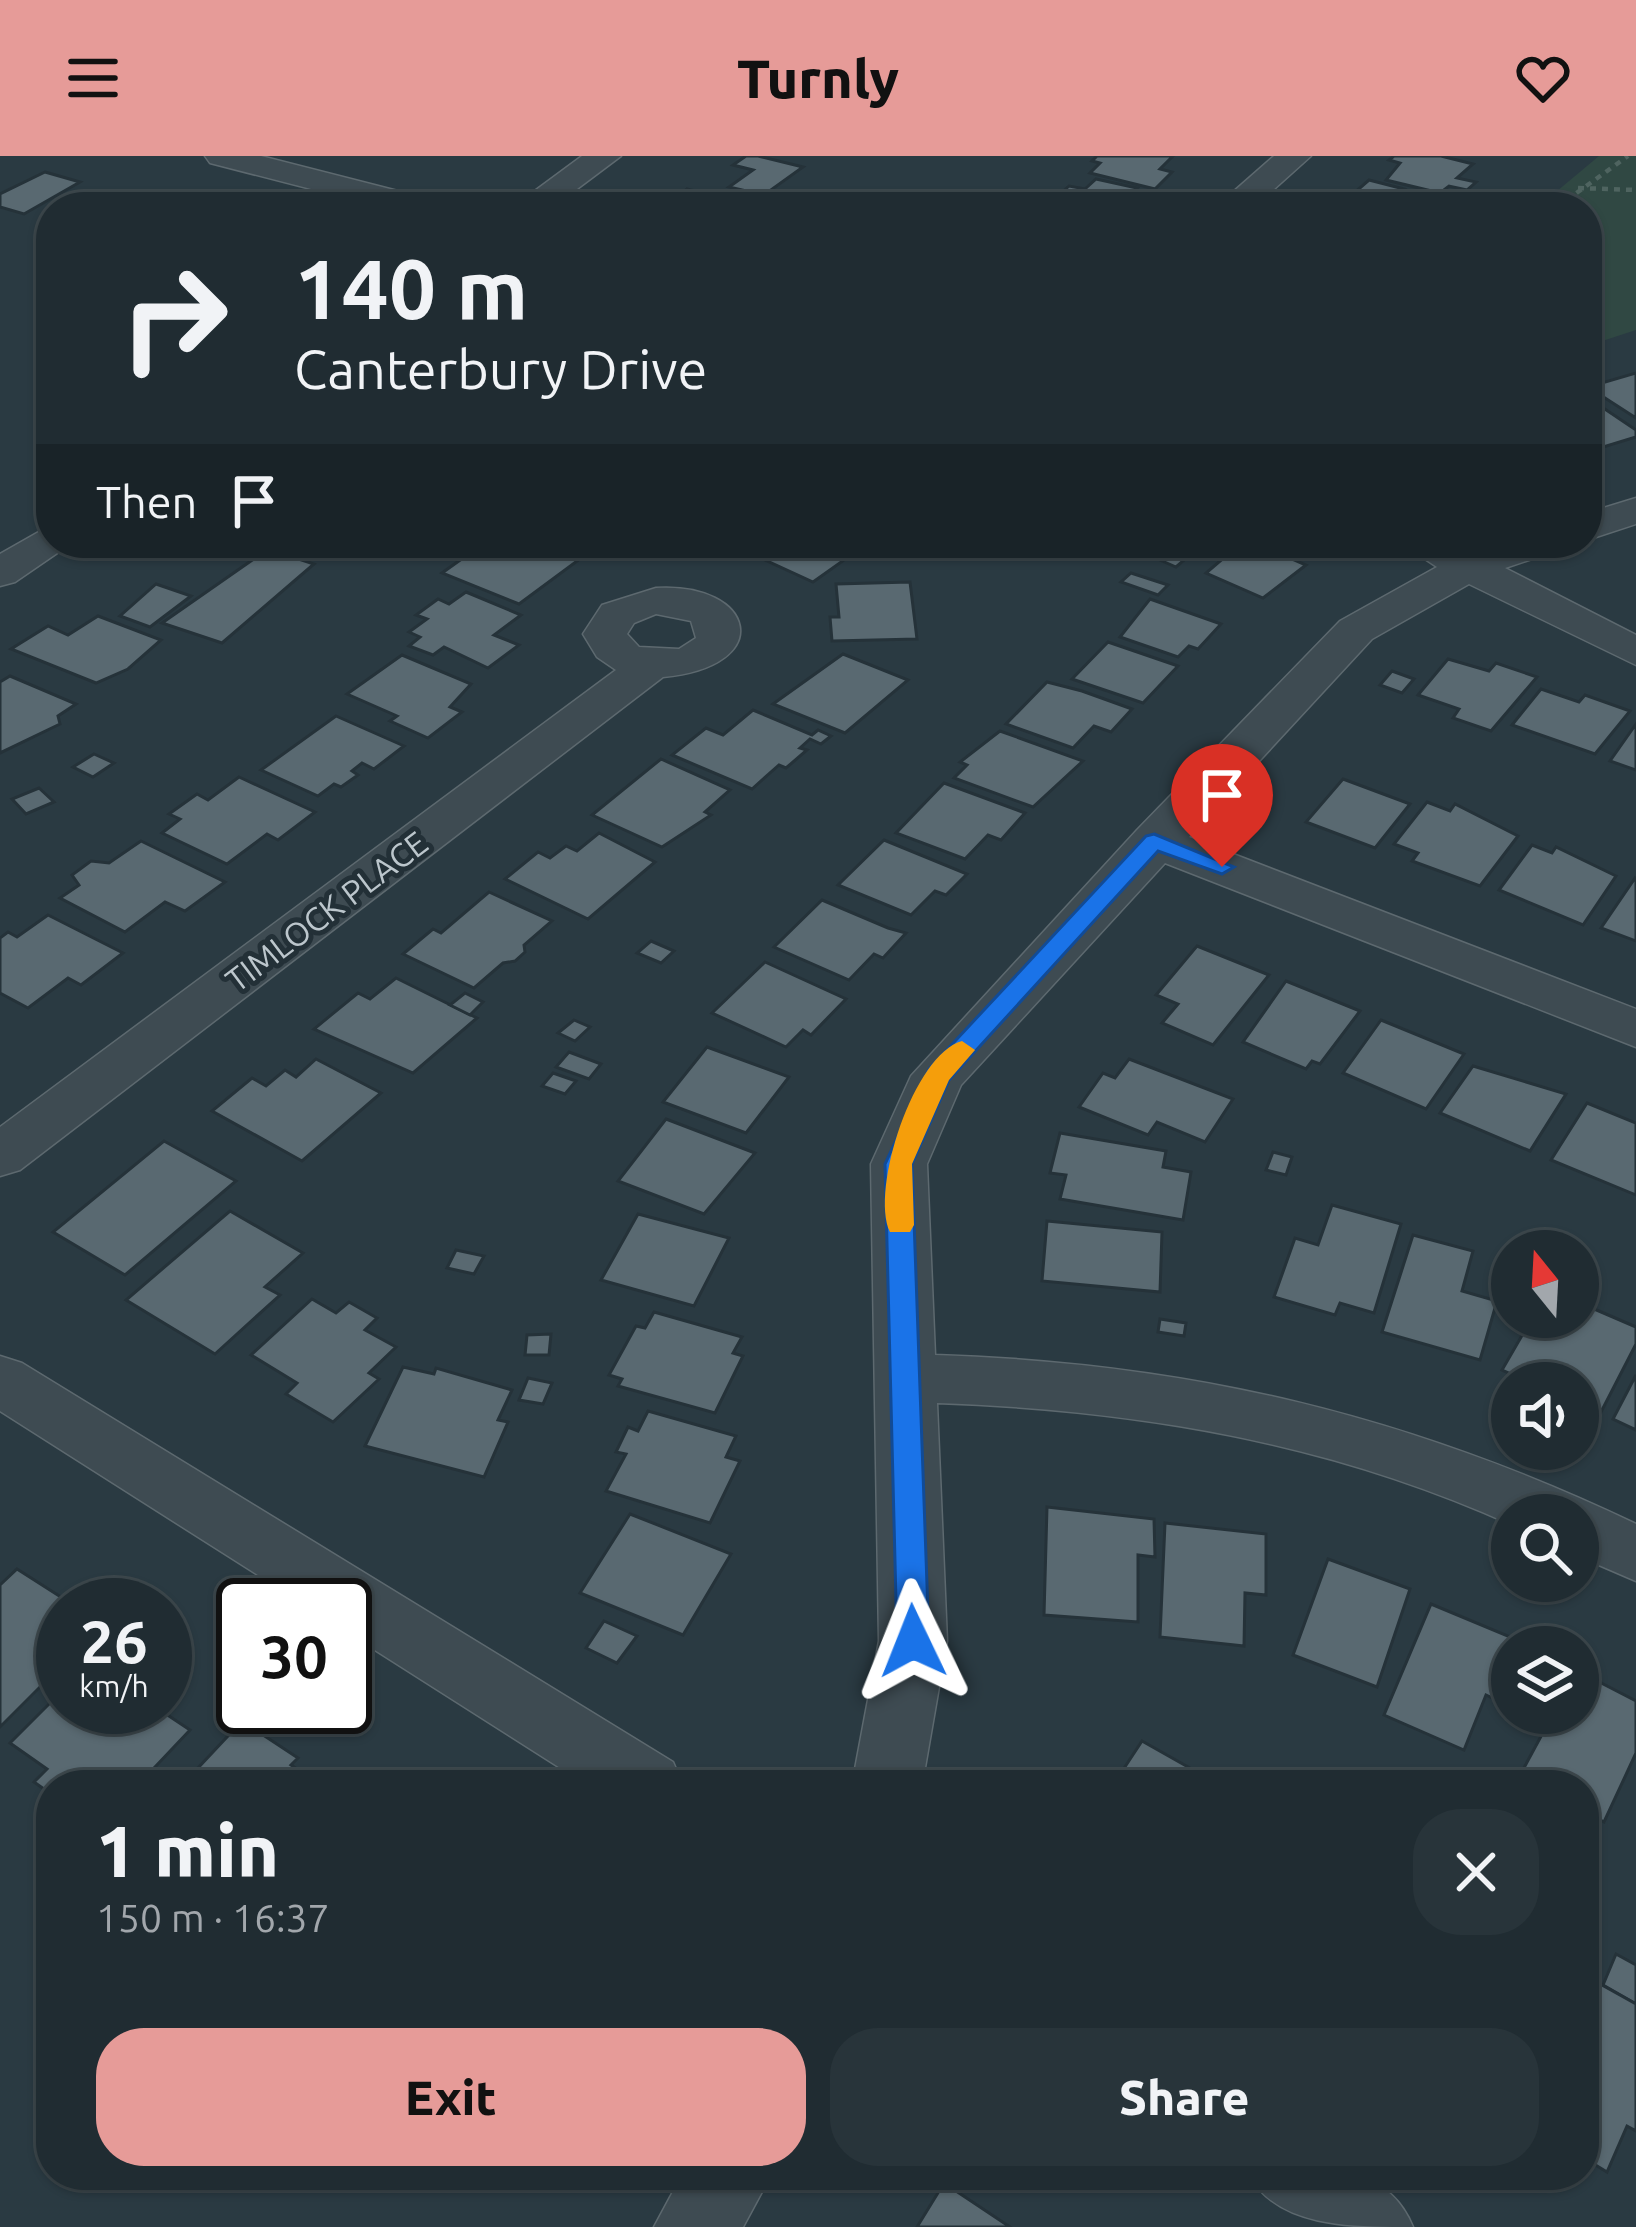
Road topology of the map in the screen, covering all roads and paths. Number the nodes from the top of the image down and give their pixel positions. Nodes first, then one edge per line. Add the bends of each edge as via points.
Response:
1 (223, 156) edge
2 (604, 156) edge
3 (1294, 156) edge
4 (1628, 156) edge
5 (1576, 188) junction
6 (1636, 190) edge
7 (363, 192) edge
8 (552, 192) edge
9 (1251, 192) edge
10 (1572, 192) edge
11 (1636, 510) edge
12 (1602, 521) edge
13 (36, 548) edge
14 (1441, 558) edge
15 (1451, 558) edge
16 (0, 573) edge
17 (1636, 652) edge
18 (651, 665) dead end
19 (1154, 841) junction
20 (1636, 1029) edge
21 (0, 1156) edge
22 (905, 1378) junction
23 (0, 1380) edge
24 (1509, 1494) edge
25 (1599, 1536) edge
26 (1636, 1554) edge
27 (624, 1770) edge
28 (890, 1770) edge
29 (720, 2190) edge
30 (1313, 2190) edge
31 (694, 2227) edge
32 (1373, 2227) edge

1 - 7 street
2 - 8 street
3 - 9 street
4 - 5 path
5 - 6 path
5 - 10 path
11 - 12 street
13 - 16 street
14 - 19 street via 1356,629
15 - 17 street
18 - 21 street, TIMLOCK PLACE
19 - 20 street
19 - 22 street via 938,1076 898,1164
22 - 24 street via 1127,1390 1262,1411
22 - 28 street via 913,1641
23 - 27 street
25 - 26 street
29 - 31 street
30 - 32 street

